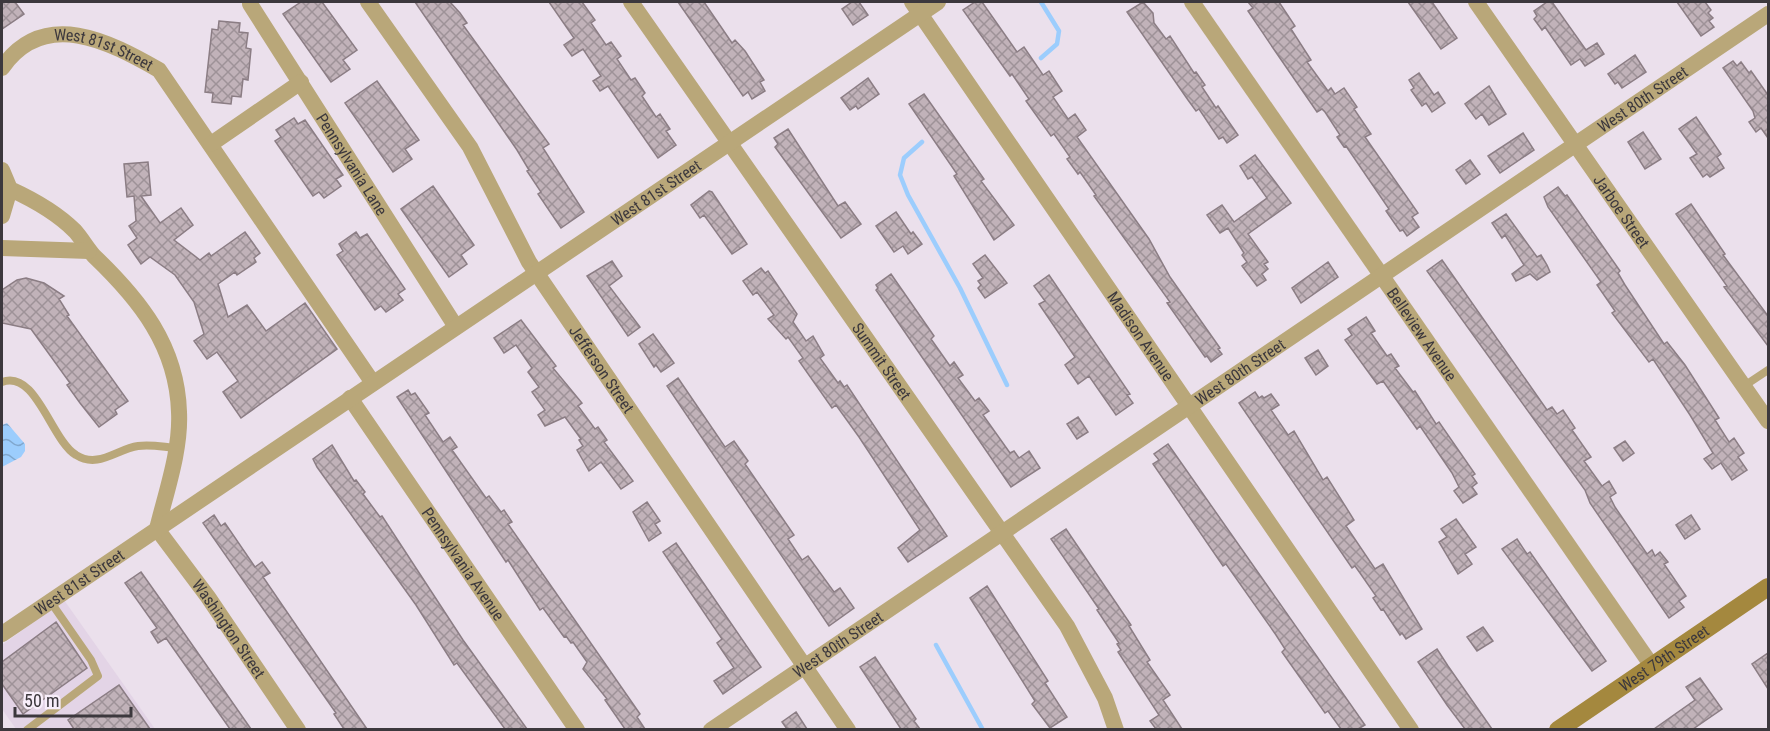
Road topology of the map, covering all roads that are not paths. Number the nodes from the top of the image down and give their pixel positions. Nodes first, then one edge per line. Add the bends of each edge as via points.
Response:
1 (368, 2) edge
2 (631, 2) edge
3 (938, 2) edge
4 (1192, 2) edge
5 (1476, 2) edge
6 (1764, 2) edge
7 (250, 3) dead end
8 (1768, 7) edge
9 (916, 8) edge
10 (1768, 14) edge
11 (2, 68) edge
12 (301, 82) junction
13 (729, 142) junction
14 (212, 144) junction
15 (1576, 145) junction
16 (2, 170) edge
17 (10, 189) junction
18 (2, 216) edge
19 (2, 248) edge
20 (90, 251) junction
21 (538, 271) junction
22 (1383, 276) junction
23 (456, 327) junction
24 (1768, 370) edge
25 (2, 382) edge
26 (373, 383) junction
27 (1744, 386) junction
28 (350, 398) junction
29 (1189, 406) junction
30 (1768, 421) edge
31 (175, 448) junction
32 (157, 529) junction
33 (1000, 533) junction
34 (1768, 587) edge
35 (50, 601) junction
36 (2, 634) edge
37 (806, 664) junction
38 (1652, 666) junction
39 (27, 729) edge
40 (298, 729) edge
41 (577, 729) edge
42 (711, 729) edge
43 (848, 729) edge
44 (1116, 729) edge
45 (1411, 729) edge
46 (1558, 729) edge

1 - 21 street, Jefferson Street via 470,147 516,239
2 - 13 street, Summit Street
3 - 9 street, West 81st Street
4 - 22 street, Belleview Avenue
5 - 15 street, Jarboe Street
6 - 8 street
7 - 12 street, Pennsylvania Lane
9 - 13 street, West 81st Street
9 - 29 street, Madison Avenue
10 - 15 street, West 80th Street
11 - 14 street, West 81st Street via 25,45 53,34 79,35 120,47 159,70
12 - 14 street
12 - 23 street, Pennsylvania Lane
13 - 21 street, West 81st Street
13 - 33 street, Summit Street
14 - 26 street, West 81st Street
15 - 22 street, West 80th Street
15 - 27 street, Jarboe Street
16 - 17 street
17 - 18 street
17 - 20 street via 65,222
19 - 20 street
20 - 31 street via 125,286 155,328 175,372 180,414
21 - 23 street, West 81st Street
21 - 37 street, Jefferson Street
22 - 29 street, West 80th Street
22 - 38 street, Belleview Avenue
23 - 26 street, West 81st Street
24 - 27 lane
25 - 31 lane via 13,380 27,386 62,441 77,456 99,460 138,446
26 - 28 street, West 81st Street
27 - 30 street, Jarboe Street
28 - 32 street, West 81st Street
28 - 41 street, Pennsylvania Avenue
29 - 33 street, West 80th Street
29 - 45 street, Madison Avenue
31 - 32 street
32 - 35 street, West 81st Street
32 - 40 street, Washington Street
33 - 37 street, West 80th Street
33 - 44 street, Summit Street via 1067,626 1105,698
34 - 38 street, West 79th Street
35 - 36 street, West 81st Street
35 - 39 lane via 98,676
37 - 42 street, West 80th Street
37 - 43 street, Jefferson Street
38 - 46 street, West 79th Street

